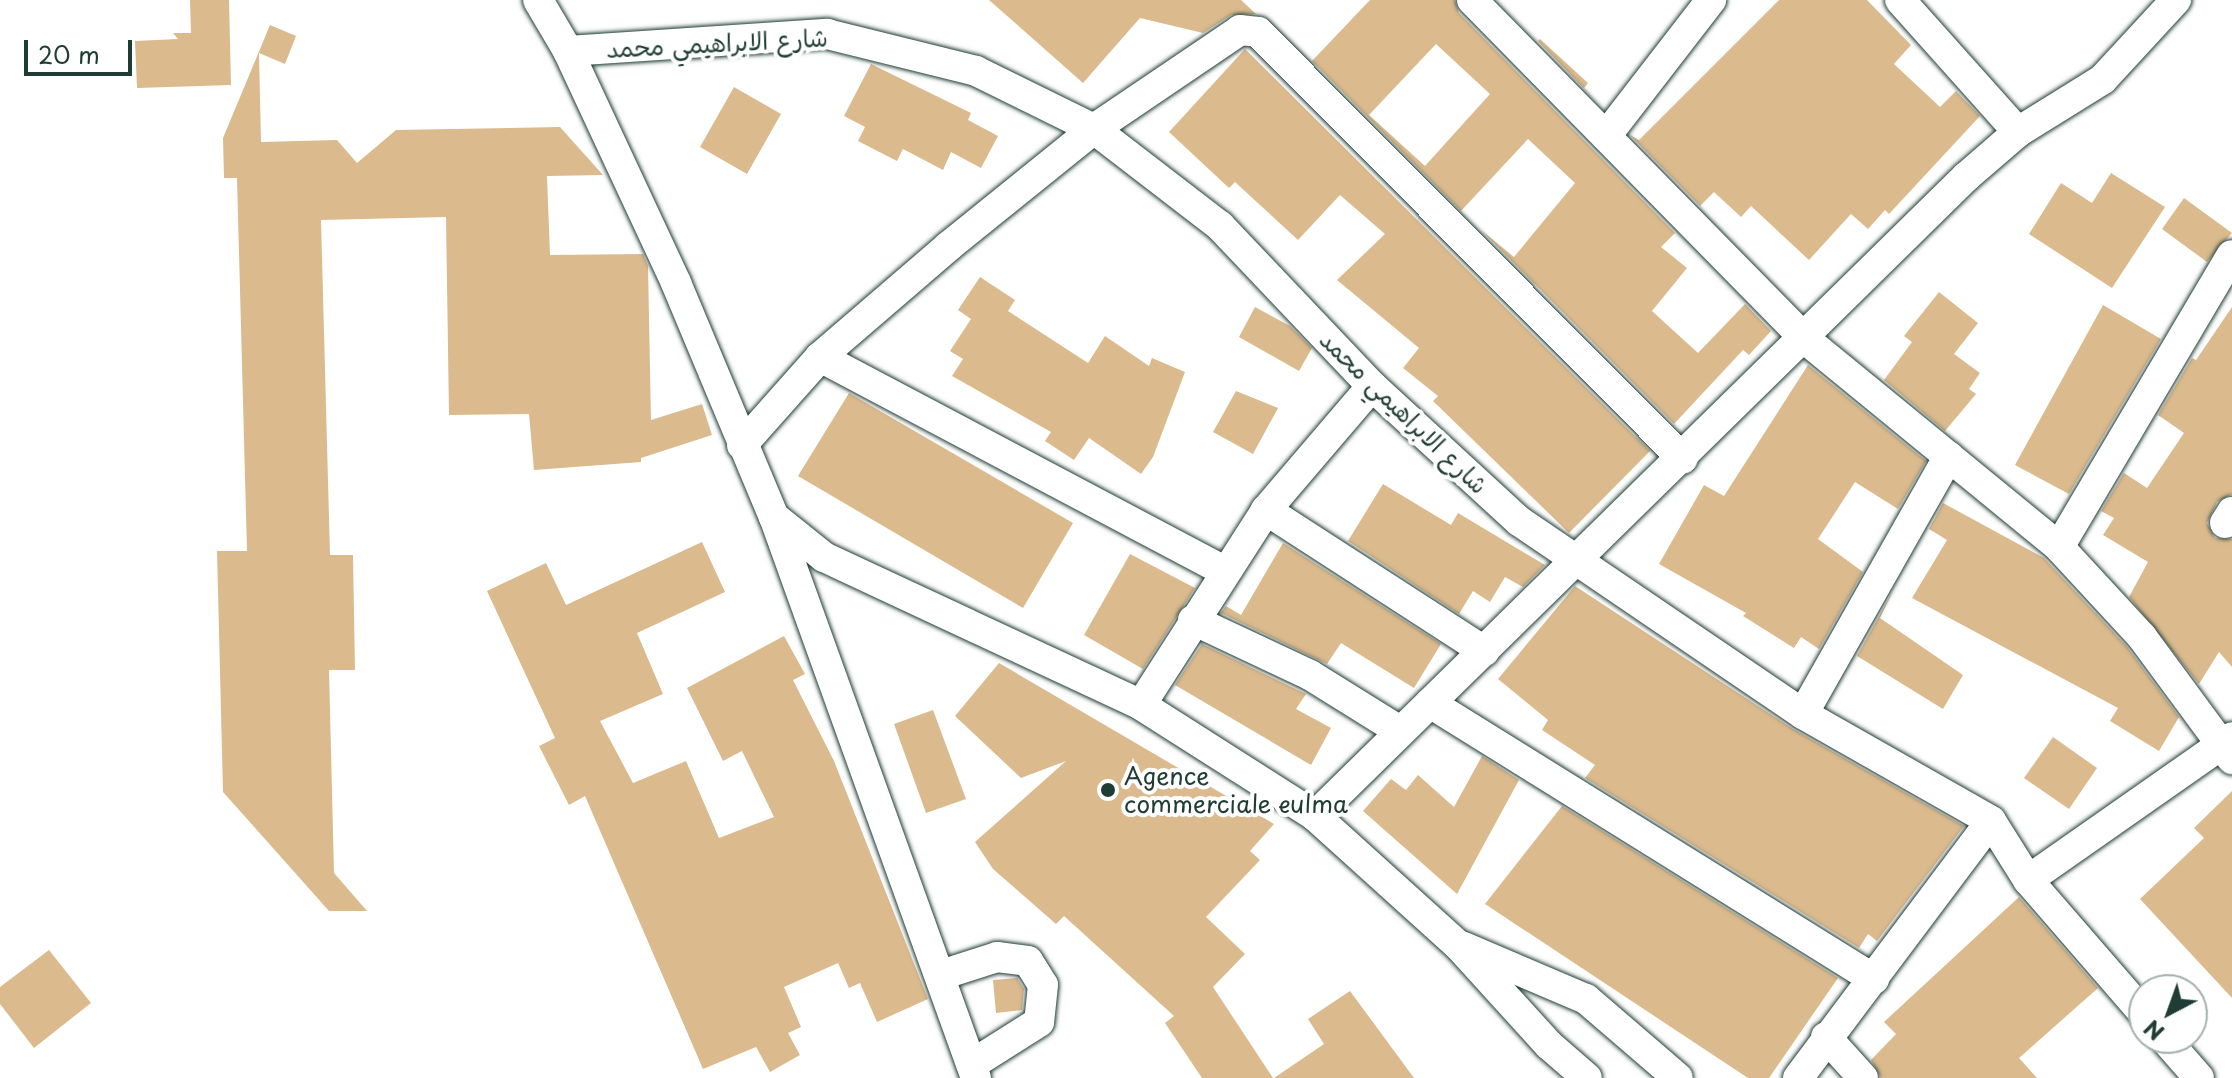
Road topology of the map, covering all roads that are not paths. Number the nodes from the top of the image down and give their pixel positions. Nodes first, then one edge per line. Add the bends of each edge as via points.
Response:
1 (538, 0) edge
2 (1472, 0) edge
3 (1711, 0) edge
4 (1900, 0) edge
5 (2176, 0) edge
6 (568, 51) junction
7 (1094, 129) junction
8 (2018, 132) junction
9 (1606, 136) junction
10 (2232, 255) edge
11 (1805, 339) junction
12 (820, 357) junction
13 (1372, 386) junction
14 (742, 445) junction
15 (1949, 456) junction
16 (1683, 459) junction
17 (1266, 510) junction
18 (774, 517) junction
19 (2059, 547) junction
20 (1573, 559) junction
21 (1224, 571) junction
22 (1193, 620) junction
23 (1484, 651) junction
24 (1430, 703) junction
25 (1141, 705) junction
26 (1803, 714) junction
27 (1400, 731) junction
28 (2228, 748) edge
29 (1315, 816) junction
30 (1991, 821) junction
31 (2028, 880) junction
32 (1458, 945) junction
33 (941, 975) junction
34 (1874, 979) junction
35 (2128, 996) edge
36 (1826, 1037) junction
37 (2178, 1054) edge
38 (974, 1071) edge
39 (1587, 1078) edge
40 (1678, 1078) edge
41 (1798, 1078) edge
42 (1863, 1078) edge
43 (2199, 1078) edge

1 - 6 street
2 - 9 street
3 - 9 street
4 - 8 street
5 - 8 street via 2103,79
6 - 7 street, شارع الابراهيمي محمد via 827,34 976,71
6 - 14 street via 676,283
7 - 12 street
7 - 13 street, شارع الابراهيمي محمد via 1220,226
7 - 16 street via 1227,36 1240,30 1258,32
8 - 11 street
9 - 11 street
10 - 19 street
11 - 15 street
11 - 16 street
12 - 14 street
12 - 21 street
13 - 17 street
13 - 20 street, شارع الابراهيمي محمد via 1519,521
14 - 18 street
15 - 19 street
15 - 26 street
16 - 20 street
17 - 21 street
17 - 23 street
18 - 25 street via 824,557
18 - 33 street
19 - 28 street via 2142,637
20 - 23 street
20 - 26 street, شارع الابراهيمي محمد
21 - 22 street
22 - 25 street
22 - 27 street via 1310,675
23 - 24 street
24 - 27 street
24 - 34 street
25 - 29 street
26 - 30 street, شارع الابراهيمي محمد
27 - 29 street
28 - 31 street
29 - 32 street
30 - 31 street, شارع الابراهيمي محمد
30 - 34 street
31 - 35 street, شارع الابراهيمي محمد
32 - 39 street via 1549,1045
32 - 40 street via 1586,999
33 - 38 street
33 - 38 street via 997,957 1028,961 1043,985 1039,1022
34 - 36 street
36 - 41 street
36 - 42 street
37 - 43 street

